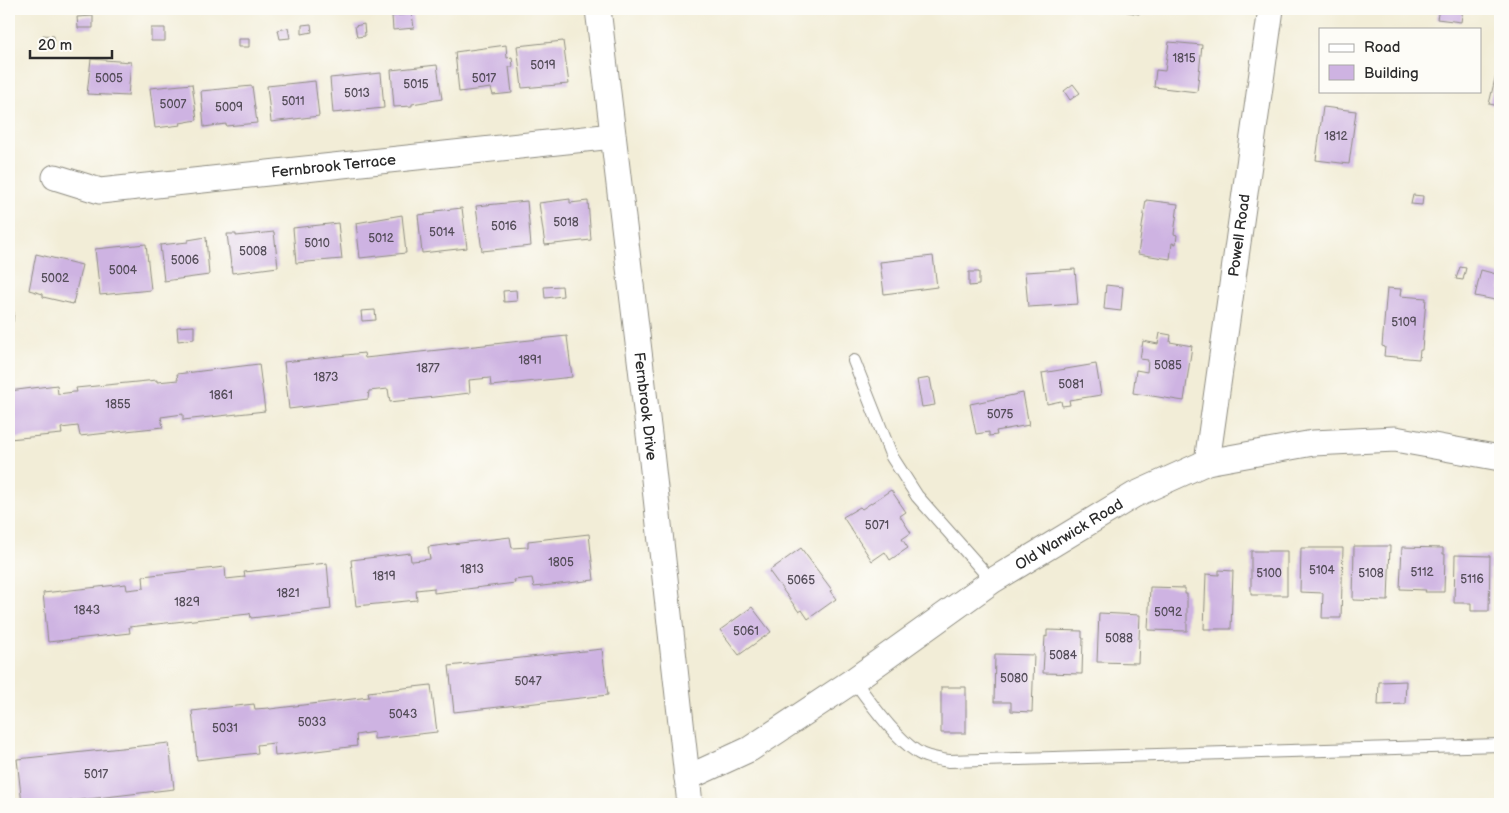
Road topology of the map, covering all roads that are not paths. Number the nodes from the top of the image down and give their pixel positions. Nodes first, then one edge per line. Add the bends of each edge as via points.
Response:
1 (598, 9) edge
2 (1271, 9) edge
3 (613, 136) junction
4 (55, 177) dead end
5 (854, 361) dead end
6 (1500, 458) edge
7 (1207, 462) junction
8 (992, 581) junction
9 (854, 680) junction
10 (1500, 745) edge
11 (687, 778) junction
12 (690, 804) edge

1 - 3 street, Fernbrook Drive
2 - 7 street, Powell Road
3 - 4 street, Fernbrook Terrace via 100,191
3 - 11 street, Fernbrook Drive
5 - 8 lane via 892,457 917,496
6 - 7 street, Old Warwick Road via 1395,440 1313,443
7 - 8 street, Old Warwick Road via 1134,495
8 - 9 street, Old Warwick Road
9 - 10 lane via 916,751 949,761
9 - 11 street, Old Warwick Road via 750,749
11 - 12 street, Fernbrook Drive

